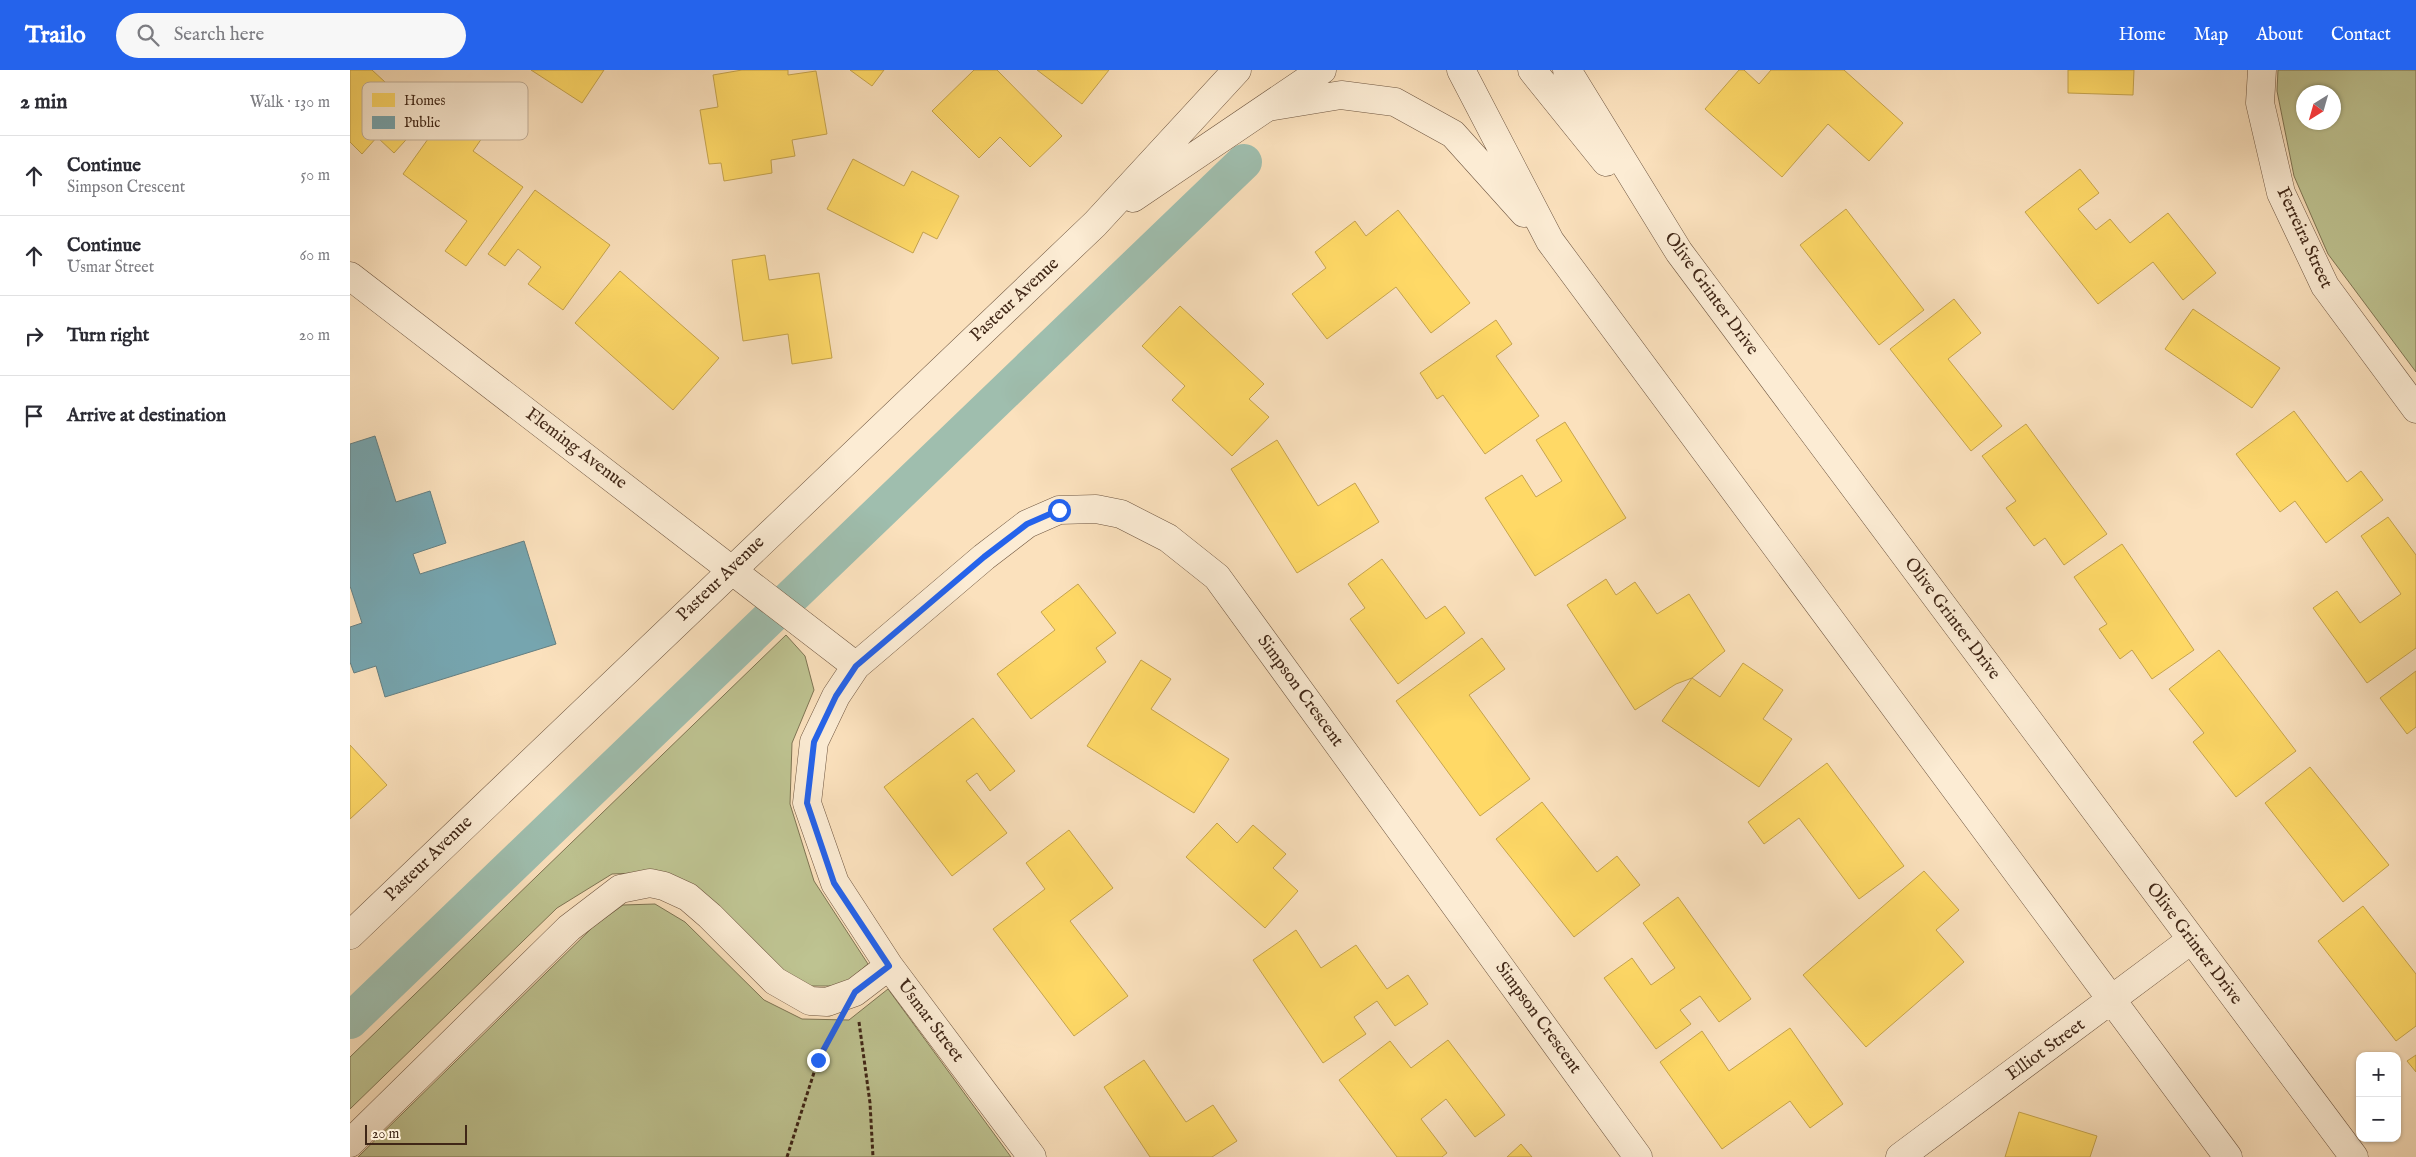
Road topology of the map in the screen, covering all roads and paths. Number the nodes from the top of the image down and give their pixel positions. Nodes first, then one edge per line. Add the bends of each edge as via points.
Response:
1 (1237, 70) edge
2 (1322, 70) edge
3 (1461, 70) edge
4 (1532, 70) edge
5 (1567, 70) edge
6 (1588, 70) edge
7 (2262, 70) edge
8 (1268, 107) junction
9 (1095, 224) junction
10 (1550, 242) junction
11 (1679, 252) junction
12 (350, 276) edge
13 (2416, 409) edge
14 (732, 568) junction
15 (856, 666) junction
16 (350, 935) edge
17 (2191, 940) junction
18 (889, 966) junction
19 (855, 992) junction
20 (2112, 1001) junction
21 (350, 1143) edge
22 (787, 1157) edge
23 (874, 1157) edge
24 (1032, 1157) edge
25 (1638, 1157) edge
26 (1900, 1157) edge
27 (2228, 1157) edge
28 (2354, 1157) edge

1 - 9 street, Pasteur Avenue
2 - 8 street, Pasteur Avenue
3 - 10 street
4 - 11 street
5 - 11 street, Olive Grinter Drive
6 - 11 street
7 - 13 street, Ferreira Street via 2260,103 2280,193 2325,286
8 - 9 street, Pasteur Avenue
8 - 10 street via 1341,95 1395,102 1453,134
9 - 14 street, Pasteur Avenue
10 - 20 street
11 - 17 street, Olive Grinter Drive
12 - 14 street, Fleming Avenue
14 - 15 street, Fleming Avenue
14 - 16 street, Pasteur Avenue
15 - 18 street, Usmar Street via 836,696 814,742 807,803 834,883
15 - 25 street, Simpson Crescent via 991,551 1027,524 1059,510 1096,509 1121,514 1168,538 1217,577
17 - 20 street, Elliot Street
17 - 28 street, Olive Grinter Drive
18 - 19 street
18 - 24 street, Usmar Street
19 - 21 street via 827,1002 810,1000 775,981 688,897 650,883 620,889 569,928
19 - 22 path via 818,1060
19 - 23 path
20 - 26 street, Elliot Street
20 - 27 street

